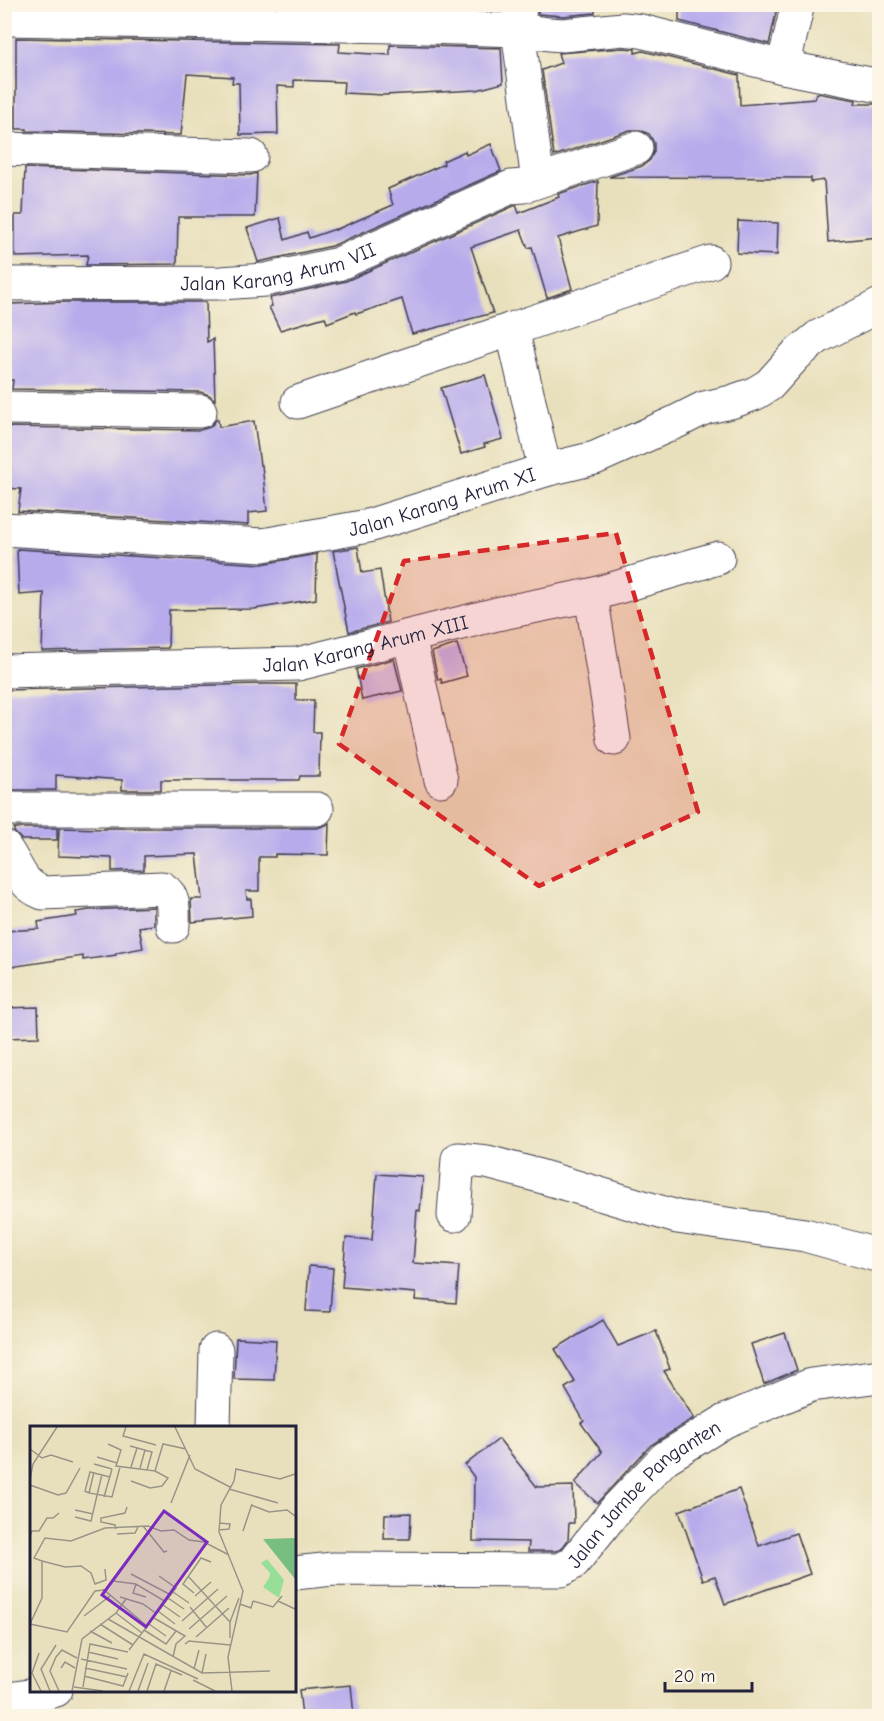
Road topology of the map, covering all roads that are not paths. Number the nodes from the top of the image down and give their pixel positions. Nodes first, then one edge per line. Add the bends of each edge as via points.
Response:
1 (798, 4) edge
2 (519, 17) edge
3 (4, 20) edge
4 (783, 67) junction
5 (879, 86) edge
6 (4, 148) edge
7 (636, 148) dead end
8 (251, 156) dead end
9 (535, 182) junction
10 (711, 262) dead end
11 (4, 284) edge
12 (879, 305) edge
13 (512, 329) junction
14 (298, 402) dead end
15 (4, 408) edge
16 (200, 411) dead end
17 (545, 470) junction
18 (4, 529) edge
19 (718, 558) dead end
20 (591, 595) junction
21 (409, 636) junction
22 (4, 671) edge
23 (614, 740) dead end
24 (441, 780) dead end
25 (4, 809) edge
26 (317, 809) dead end
27 (4, 847) edge
28 (173, 926) dead end
29 (453, 1215) dead end
30 (879, 1256) edge
31 (216, 1350) dead end
32 (879, 1376) edge
33 (214, 1426) edge
34 (296, 1573) edge
35 (51, 1691) edge
36 (4, 1700) edge

1 - 4 street
2 - 3 street via 394,26
2 - 4 street via 563,35 616,29 641,31
2 - 9 street
4 - 5 street
6 - 8 street
7 - 9 street, Jalan Karang Arum VII
9 - 11 street, Jalan Karang Arum VII via 511,187 338,264 265,280
10 - 13 street
12 - 17 street via 818,337 769,385 754,394 704,408 595,458
13 - 14 street
13 - 17 street, Jalan Karang Arum XI
15 - 16 street
17 - 18 street, Jalan Karang Arum XI via 368,526 263,545
19 - 20 street, Jalan Karang Arum XIII
20 - 21 street, Jalan Karang Arum XIII
20 - 23 street
21 - 22 street, Jalan Karang Arum XIII via 298,664
21 - 24 street
25 - 26 street
27 - 28 street via 25,882 43,893 162,888 172,898
29 - 30 street via 458,1159 487,1162 677,1217 805,1235
31 - 33 street
32 - 34 street, Jalan Jambe Panganten via 812,1385 725,1421 665,1458 617,1508 573,1563 561,1570 333,1569
35 - 36 street

